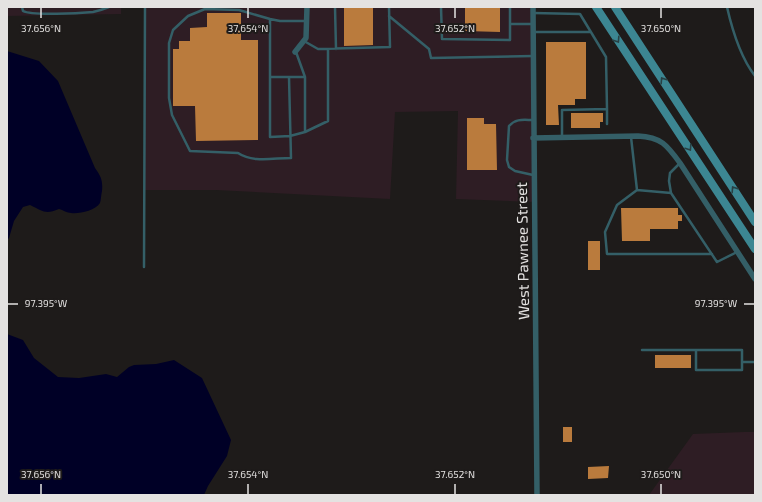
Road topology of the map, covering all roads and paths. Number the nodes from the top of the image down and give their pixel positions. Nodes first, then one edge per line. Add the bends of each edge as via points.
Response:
1 (22, 7) edge
2 (109, 7) edge
3 (145, 7) edge
4 (307, 7) edge
5 (335, 7) edge
6 (389, 7) edge
7 (441, 7) edge
8 (510, 7) edge
9 (596, 7) edge
10 (616, 7) edge
11 (727, 7) edge
12 (533, 10) edge
13 (389, 16) junction
14 (270, 19) junction
15 (307, 20) junction
16 (510, 24) junction
17 (533, 24) junction
18 (533, 32) junction
19 (591, 32) junction
20 (304, 41) junction
21 (328, 49) junction
22 (336, 49) junction
23 (295, 52) joint
24 (533, 56) junction
25 (755, 76) edge
26 (270, 77) junction
27 (289, 77) junction
28 (305, 77) junction
29 (607, 109) junction
30 (533, 120) junction
31 (607, 124) dead end
32 (305, 132) junction
33 (290, 136) junction
34 (631, 136) junction
35 (562, 137) junction
36 (533, 138) junction
37 (680, 163) junction
38 (533, 176) junction
39 (637, 190) junction
40 (671, 193) junction
41 (755, 222) edge
42 (755, 249) edge
43 (737, 252) junction
44 (712, 254) junction
45 (144, 267) dead end
46 (755, 279) edge
47 (642, 350) dead end
48 (696, 350) junction
49 (742, 362) junction
50 (755, 362) edge
51 (537, 495) edge

1 - 2 lane via 27,13 48,13 94,12
3 - 45 lane
4 - 15 street
5 - 22 lane
6 - 13 lane
7 - 16 lane via 442,39 510,40
8 - 16 lane
9 -> 42 main road
41 -> 10 main road
11 - 25 lane via 731,25
12 - 17 street, West Pawnee Street
12 - 19 lane via 580,14
13 - 22 lane via 390,47
13 - 24 lane via 429,49 431,58
14 - 15 lane
14 - 26 lane
14 - 33 lane via 239,10 205,9 179,23 172,30 169,43 169,98 172,115 190,151 238,152 252,159 291,158
15 - 20 street
16 - 17 lane
17 - 18 street, West Pawnee Street
18 - 19 lane
18 - 24 street, West Pawnee Street
19 - 29 lane via 606,57
20 - 21 lane via 318,49
20 - 23 street
21 - 22 lane
21 - 32 lane via 328,121
23 - 28 lane
24 - 30 street, West Pawnee Street
26 - 27 lane
26 - 33 lane via 270,137
27 - 28 lane
27 - 33 lane
28 - 32 lane
29 - 31 lane
29 - 35 lane via 562,110
30 - 36 street, West Pawnee Street
30 - 38 lane via 518,120 509,126 507,160 509,167 515,171
32 - 33 lane
34 - 35 street
34 - 37 street via 662,142
34 - 39 lane
35 - 36 street
36 - 38 street, West Pawnee Street
37 - 40 lane via 670,173
37 - 43 street
38 - 51 street, West Pawnee Street
39 - 40 lane
39 - 44 lane via 616,205 606,232 607,254
40 - 44 lane
43 - 44 lane via 717,262
43 - 46 street
47 - 48 lane
48 - 49 lane via 742,350
48 - 49 lane via 696,370 742,370
49 - 50 lane

